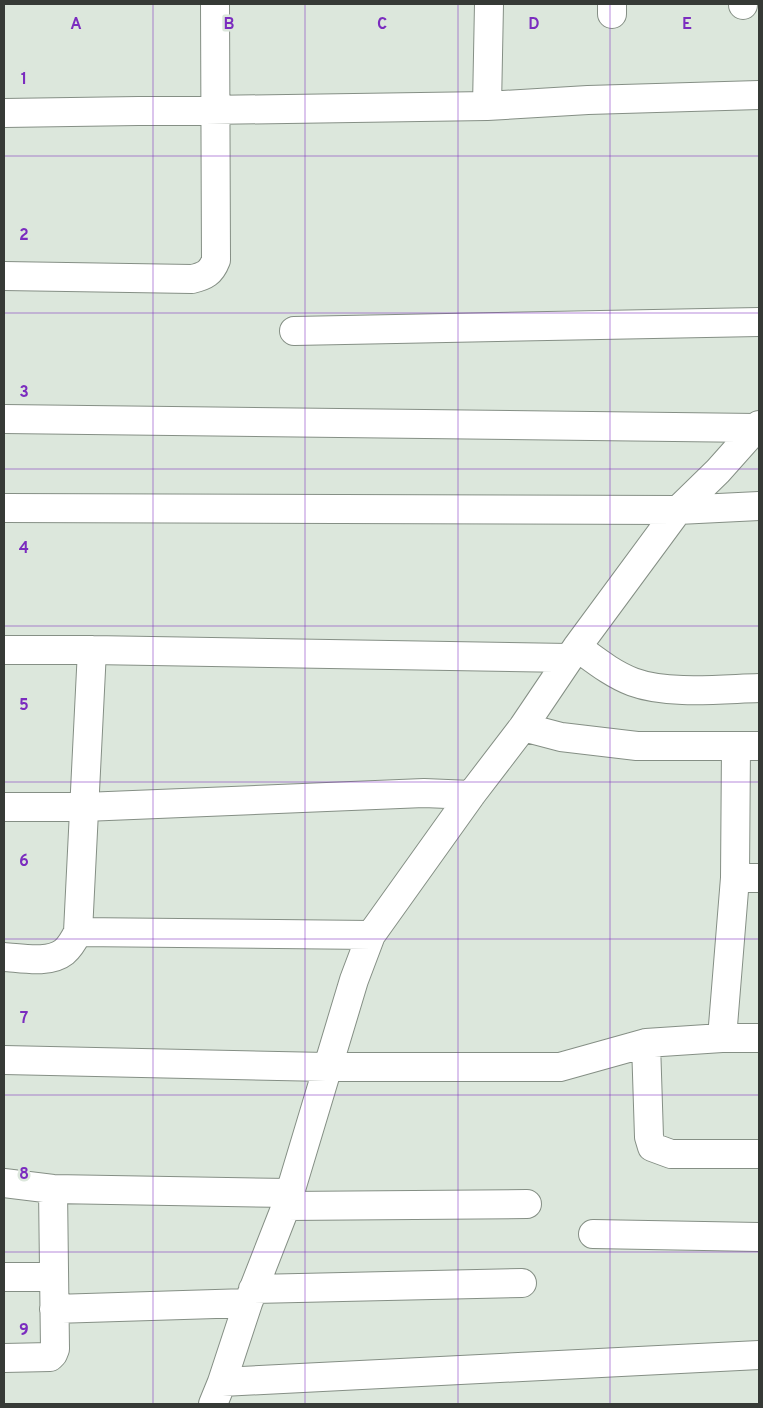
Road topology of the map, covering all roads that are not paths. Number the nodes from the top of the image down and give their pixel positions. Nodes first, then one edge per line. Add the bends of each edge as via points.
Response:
1 (215, 4) edge
2 (489, 4) edge
3 (759, 95) edge
4 (487, 106) junction
5 (217, 111) junction
6 (4, 113) edge
7 (4, 276) edge
8 (759, 322) edge
9 (294, 331) dead end
10 (4, 418) edge
11 (758, 426) edge
12 (759, 506) edge
13 (4, 508) edge
14 (678, 510) junction
15 (4, 650) edge
16 (92, 650) junction
17 (573, 653) junction
18 (759, 688) edge
19 (523, 727) junction
20 (748, 746) edge
21 (471, 795) junction
22 (4, 807) edge
23 (84, 807) junction
24 (747, 878) edge
25 (78, 932) junction
26 (371, 935) junction
27 (4, 957) edge
28 (722, 1038) junction
29 (759, 1038) edge
30 (646, 1043) junction
31 (4, 1060) edge
32 (326, 1067) junction
33 (759, 1154) edge
34 (4, 1183) edge
35 (53, 1189) junction
36 (287, 1199) junction
37 (527, 1204) dead end
38 (593, 1234) dead end
39 (759, 1237) edge
40 (4, 1277) edge
41 (53, 1277) junction
42 (522, 1283) dead end
43 (250, 1296) junction
44 (54, 1309) junction
45 (759, 1355) edge
46 (4, 1358) edge
47 (217, 1393) edge

1 - 5 street
2 - 4 street
3 - 4 street
4 - 5 street
5 - 6 street
5 - 7 street via 216,260 205,276 192,279
8 - 9 street
10 - 11 street
11 - 14 street
12 - 14 street
13 - 14 street
14 - 17 street
15 - 16 street
16 - 17 street
16 - 23 street
17 - 18 street via 633,682 651,687 697,690
17 - 19 street
19 - 20 street via 562,737 637,746
19 - 21 street
20 - 24 street
21 - 23 street via 424,793
21 - 26 street
22 - 23 street
23 - 25 street
24 - 28 street
25 - 26 street
25 - 27 street via 62,954 48,958
26 - 32 street
28 - 29 street
28 - 30 street
30 - 32 street via 560,1067
30 - 33 street via 652,1146 671,1154
31 - 32 street
32 - 36 street
34 - 35 street
35 - 36 street
35 - 41 street
36 - 37 street
36 - 43 street
38 - 39 street
40 - 41 street
41 - 44 street
42 - 43 street
43 - 44 street
43 - 47 street
44 - 46 street via 54,1354 45,1358
45 - 47 street

